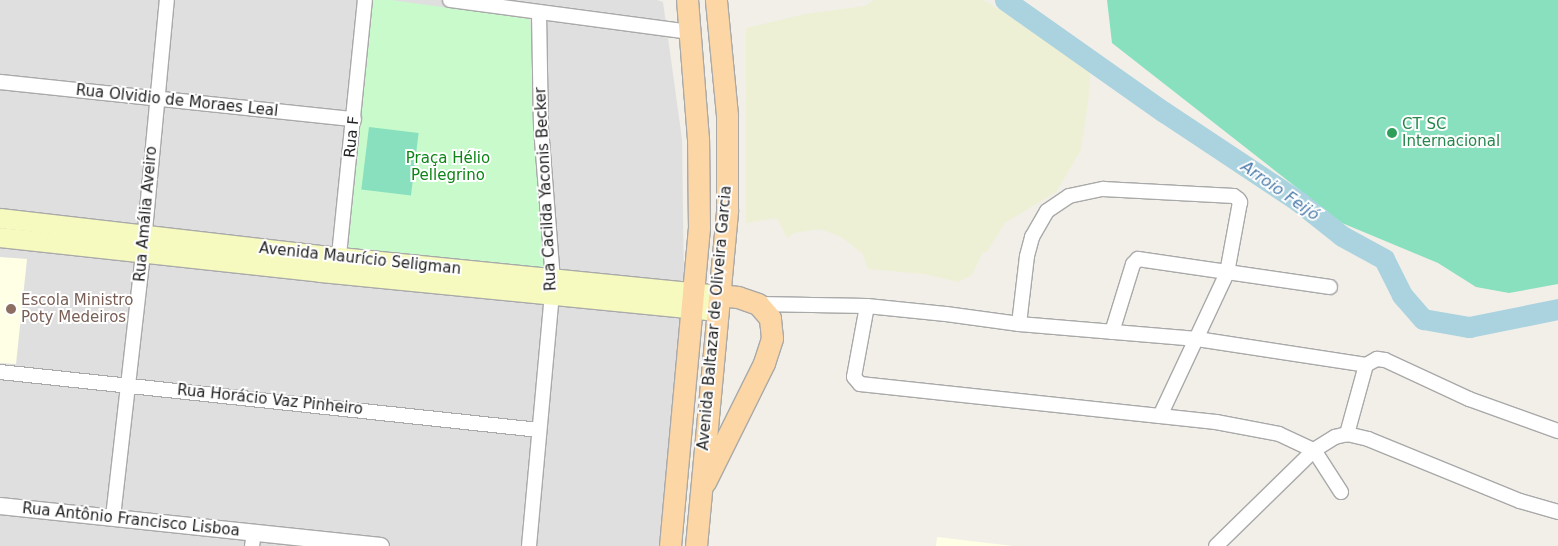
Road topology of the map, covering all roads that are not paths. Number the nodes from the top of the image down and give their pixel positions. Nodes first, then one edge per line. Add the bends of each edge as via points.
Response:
1 (167, 0) edge
2 (365, 0) edge
3 (450, 0) edge
4 (717, 4) edge
5 (539, 12) junction
6 (688, 16) edge
7 (0, 82) edge
8 (156, 99) junction
9 (354, 119) junction
10 (0, 218) edge
11 (0, 237) edge
12 (144, 243) junction
13 (338, 266) junction
14 (1227, 272) junction
15 (1330, 287) dead end
16 (553, 288) junction
17 (693, 300) junction
18 (719, 303) junction
19 (758, 304) junction
20 (867, 306) junction
21 (1019, 324) junction
22 (1112, 332) junction
23 (1197, 339) junction
24 (1366, 365) junction
25 (0, 372) edge
26 (127, 385) junction
27 (1160, 416) junction
28 (540, 430) junction
29 (1558, 431) edge
30 (1347, 434) junction
31 (1314, 450) junction
32 (1341, 492) dead end
33 (699, 494) junction
34 (0, 506) edge
35 (1558, 512) edge
36 (113, 517) junction
37 (253, 540) edge
38 (381, 546) edge
39 (529, 546) edge
40 (670, 546) edge
41 (696, 546) edge
42 (1216, 546) edge

1 - 8 street, Rua Amália Aveiro
2 - 9 street, Rua F
3 - 5 street
4 - 18 main road, Avenida Baltazar de Oliveira Garcia via 728,115 727,208
5 - 6 street
5 - 16 street, Rua Cacilda Yaconis Becker via 541,127
6 - 17 main road, Avenida Baltazar de Oliveira Garcia via 698,139 699,228
7 - 8 street, Rua Olvidio de Moraes Leal
8 - 9 street, Rua Olvidio de Moraes Leal
8 - 12 street, Rua Amália Aveiro
9 - 13 street, Rua F
10 - 12 main road, Avenida Maurício Seligman
11 - 12 main road, Avenida Maurício Seligman
12 - 13 main road, Avenida Maurício Seligman
12 - 26 street, Rua Amália Aveiro
13 - 16 main road, Avenida Maurício Seligman
14 - 15 street
14 - 21 street via 1240,202 1234,196 1103,189 1069,196 1047,211 1032,237
14 - 22 street via 1134,261
14 - 23 street
16 - 17 main road, Avenida Maurício Seligman
16 - 28 street, Rua Cacilda Yaconis Becker
17 - 18 main road, Avenida Maurício Seligman
17 - 40 main road, Avenida Baltazar de Oliveira Garcia
18 - 19 main road via 738,296
18 - 33 main road, Avenida Baltazar de Oliveira Garcia
19 - 20 street
19 - 33 main road via 770,318 769,350
20 - 21 street
20 - 27 street via 854,377 860,384
21 - 22 street
22 - 23 street
23 - 24 street
23 - 27 street
24 - 29 street via 1377,359 1385,360 1469,399
24 - 30 street
25 - 26 street, Rua Horácio Vaz Pinheiro
26 - 28 street, Rua Horácio Vaz Pinheiro
26 - 36 street, Rua Amália Aveiro
27 - 31 street via 1279,434
28 - 39 street, Rua Cacilda Yaconis Becker
30 - 31 street via 1335,437
30 - 35 street via 1368,438 1520,501
31 - 32 street
31 - 42 street
33 - 41 main road, Avenida Baltazar de Oliveira Garcia
34 - 36 street, Rua Antônio Francisco Lisboa
36 - 37 street, Rua Antônio Francisco Lisboa
37 - 38 street, Rua Antônio Francisco Lisboa

